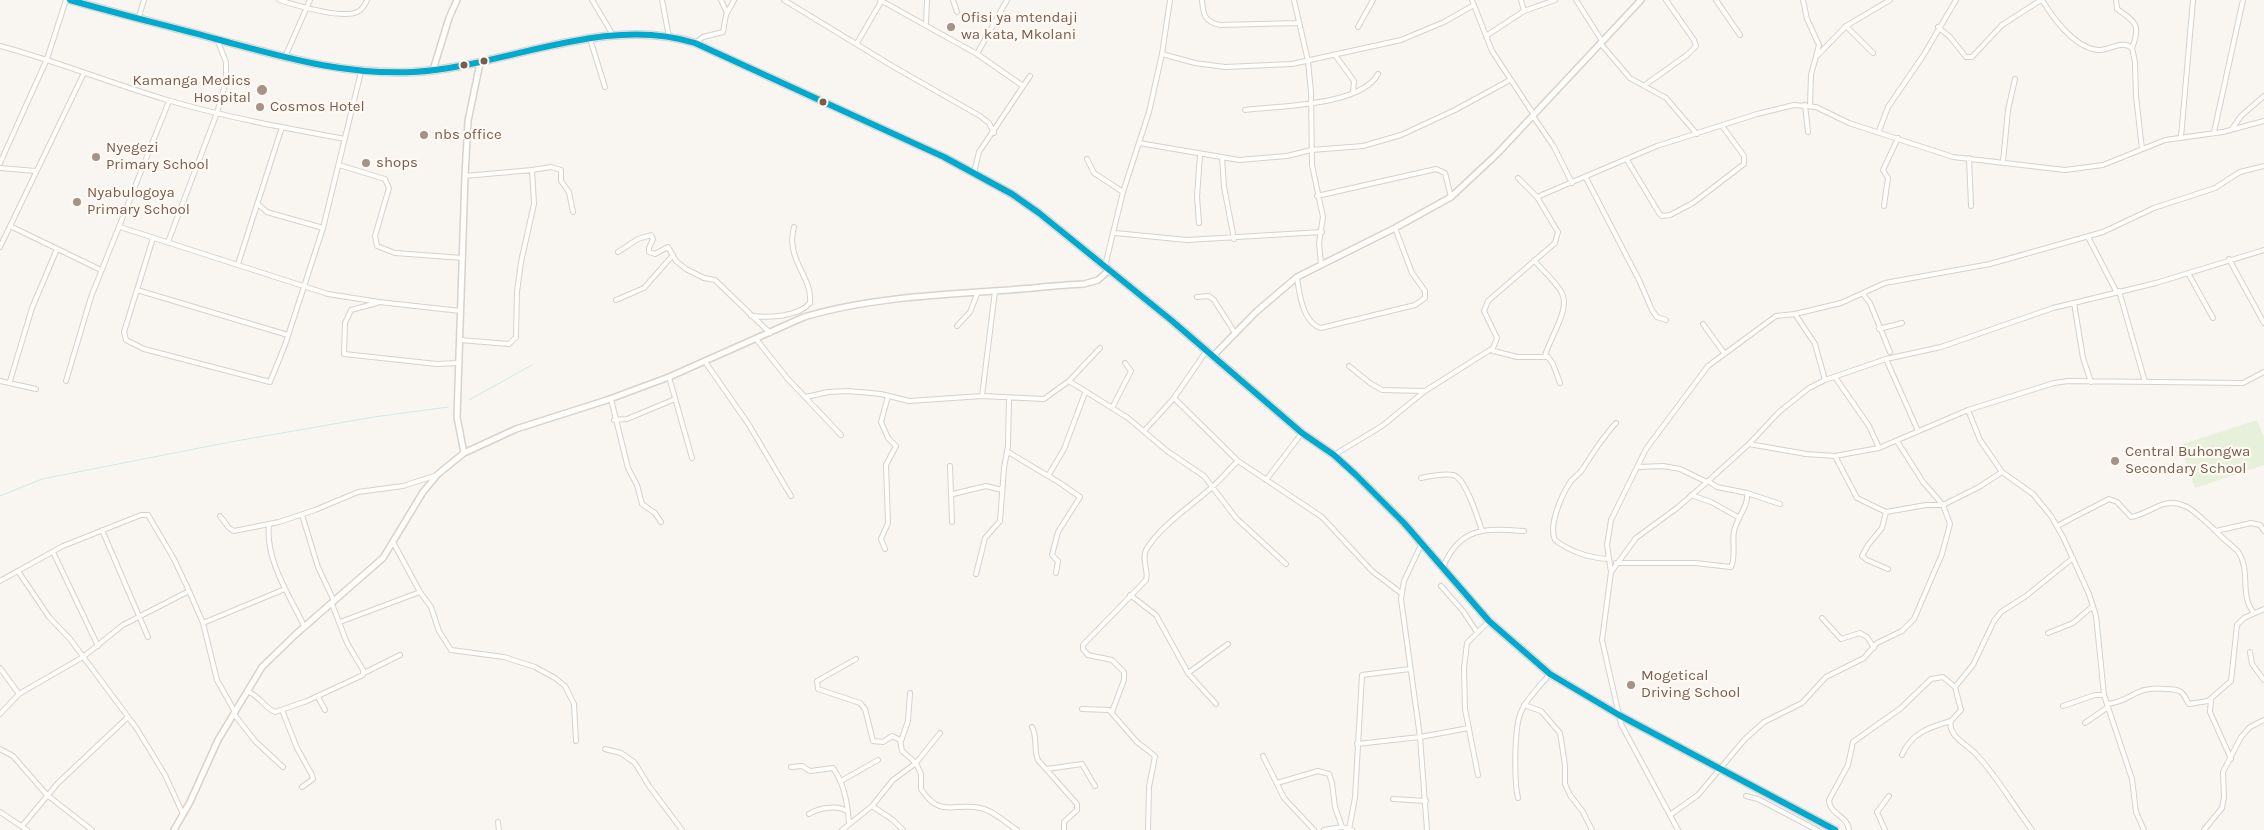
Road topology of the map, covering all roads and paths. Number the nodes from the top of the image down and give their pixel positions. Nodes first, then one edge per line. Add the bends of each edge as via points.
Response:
1 (66, 0) edge
2 (70, 0) edge
3 (144, 0) edge
4 (279, 0) edge
5 (310, 0) edge
6 (368, 0) edge
7 (457, 0) edge
8 (592, 0) edge
9 (662, 0) edge
10 (721, 0) edge
11 (734, 0) edge
12 (784, 0) edge
13 (881, 0) edge
14 (892, 0) edge
15 (926, 0) edge
16 (953, 0) edge
17 (1007, 0) edge
18 (1170, 0) edge
19 (1202, 0) edge
20 (1294, 0) edge
21 (1373, 0) edge
22 (1521, 0) edge
23 (1555, 0) edge
24 (1576, 0) edge
25 (1631, 0) edge
26 (1641, 0) edge
27 (1666, 0) edge
28 (1716, 0) edge
29 (1803, 0) edge
30 (1890, 0) edge
31 (1956, 0) edge
32 (2041, 0) edge
33 (2116, 0) edge
34 (2193, 0) edge
35 (2243, 0) edge
36 (1473, 2) edge
37 (888, 4) junction
38 (1636, 6) junction
39 (306, 8) junction
40 (1524, 11) junction
41 (957, 12) dead end
42 (727, 13) junction
43 (138, 20) junction
44 (926, 23) junction
45 (1298, 23) junction
46 (1846, 26) junction
47 (1358, 27) dead end
48 (1938, 27) junction
49 (612, 35) junction
50 (1740, 35) dead end
51 (1486, 36) junction
52 (669, 37) junction
53 (590, 39) junction
54 (217, 40) junction
55 (1601, 42) junction
56 (695, 43) junction
57 (857, 43) junction
58 (0, 46) edge
59 (2132, 48) junction
60 (1873, 53) dead end
61 (977, 54) junction
62 (1162, 54) junction
63 (1334, 55) junction
64 (1816, 57) junction
65 (47, 59) junction
66 (284, 59) junction
67 (1308, 61) junction
68 (480, 63) junction
69 (433, 70) junction
70 (361, 72) junction
71 (84, 73) junction
72 (1378, 74) dead end
73 (1030, 76) dead end
74 (2015, 79) dead end
75 (1510, 80) junction
76 (1645, 85) junction
77 (1023, 86) junction
78 (605, 87) dead end
79 (1353, 92) junction
80 (2264, 96) edge
81 (169, 101) junction
82 (1312, 105) junction
83 (1808, 105) junction
84 (1245, 110) dead end
85 (217, 113) junction
86 (1534, 116) junction
87 (2264, 122) edge
88 (1723, 126) junction
89 (282, 127) junction
90 (2232, 130) junction
91 (1879, 131) junction
92 (1808, 132) dead end
93 (2214, 132) junction
94 (994, 133) junction
95 (1698, 134) junction
96 (2180, 137) junction
97 (1898, 138) junction
98 (345, 139) junction
99 (1139, 143) junction
100 (2142, 149) junction
101 (1311, 150) junction
102 (1200, 154) junction
103 (1222, 157) junction
104 (1969, 158) junction
105 (1087, 159) dead end
106 (1627, 160) junction
107 (2003, 162) junction
108 (0, 163) edge
109 (339, 165) junction
110 (2264, 166) edge
111 (0, 168) edge
112 (532, 170) junction
113 (36, 171) junction
114 (974, 173) junction
115 (464, 176) junction
116 (1518, 178) dead end
117 (1586, 178) junction
118 (1572, 183) junction
119 (1123, 192) junction
120 (1317, 196) junction
121 (1451, 197) junction
122 (1537, 197) junction
123 (259, 205) junction
124 (1884, 206) dead end
125 (1971, 206) dead end
126 (573, 212) dead end
127 (1199, 223) dead end
128 (10, 226) junction
129 (120, 227) junction
130 (794, 227) dead end
131 (323, 228) junction
132 (1395, 228) junction
133 (1322, 232) junction
134 (1115, 233) junction
135 (2088, 237) junction
136 (153, 238) junction
137 (1234, 239) junction
138 (168, 242) junction
139 (0, 247) edge
140 (57, 249) junction
141 (2264, 250) edge
142 (618, 252) dead end
143 (673, 255) junction
144 (463, 258) junction
145 (2229, 259) junction
146 (1534, 260) junction
147 (238, 264) junction
148 (1321, 264) junction
149 (1107, 268) junction
150 (101, 270) junction
151 (2188, 274) junction
152 (1297, 277) junction
153 (305, 287) junction
154 (137, 290) junction
155 (995, 291) junction
156 (2118, 291) junction
157 (978, 292) junction
158 (1862, 294) junction
159 (1197, 297) dead end
160 (616, 300) dead end
161 (379, 302) junction
162 (2074, 303) junction
163 (461, 311) junction
164 (1795, 314) junction
165 (752, 316) junction
166 (2213, 318) dead end
167 (1666, 320) dead end
168 (1902, 323) dead end
169 (2264, 323) edge
170 (1703, 324) dead end
171 (958, 326) dead end
172 (1880, 329) junction
173 (770, 333) junction
174 (1235, 333) junction
175 (288, 335) junction
176 (756, 339) junction
177 (460, 340) junction
178 (1100, 348) dead end
179 (1207, 350) junction
180 (1490, 350) junction
181 (1890, 352) dead end
182 (1724, 353) junction
183 (1214, 356) junction
184 (1544, 356) junction
185 (1886, 359) junction
186 (706, 362) junction
187 (459, 363) junction
188 (1125, 363) dead end
189 (1348, 366) dead end
190 (2264, 372) edge
191 (669, 377) junction
192 (1834, 377) junction
193 (1825, 380) junction
194 (0, 381) edge
195 (10, 381) junction
196 (66, 381) dead end
197 (1069, 381) junction
198 (2091, 382) junction
199 (2145, 382) junction
200 (1560, 383) dead end
201 (36, 389) dead end
202 (1425, 392) junction
203 (1085, 393) junction
204 (888, 396) junction
205 (982, 396) junction
206 (806, 397) junction
207 (1009, 398) junction
208 (1174, 398) junction
209 (611, 399) junction
210 (675, 399) junction
211 (1112, 408) junction
212 (1968, 410) junction
213 (614, 420) junction
214 (1616, 423) dead end
215 (1144, 431) junction
216 (1918, 431) junction
217 (1302, 433) junction
218 (841, 435) dead end
219 (1897, 441) junction
220 (1749, 444) junction
221 (1879, 448) junction
222 (1008, 452) junction
223 (464, 453) junction
224 (1334, 455) junction
225 (1835, 456) junction
226 (692, 458) dead end
227 (1238, 460) junction
228 (950, 466) dead end
229 (1638, 467) junction
230 (2002, 472) junction
231 (438, 474) junction
232 (1048, 476) junction
233 (1421, 478) dead end
234 (1266, 480) junction
235 (1708, 482) junction
236 (1214, 486) junction
237 (1002, 490) junction
238 (1747, 493) junction
239 (952, 494) junction
240 (1691, 495) junction
241 (791, 496) dead end
242 (1780, 504) dead end
243 (1943, 505) junction
244 (1886, 512) junction
245 (302, 515) junction
246 (220, 516) dead end
247 (1738, 517) junction
248 (661, 522) dead end
249 (952, 522) dead end
250 (269, 525) junction
251 (2057, 526) junction
252 (102, 530) junction
253 (1482, 531) junction
254 (1524, 531) dead end
255 (2216, 531) junction
256 (2264, 531) edge
257 (393, 542) junction
258 (1422, 543) junction
259 (885, 549) dead end
260 (53, 552) junction
261 (2072, 558) junction
262 (1608, 559) junction
263 (1616, 563) junction
264 (1286, 564) dead end
265 (1442, 567) junction
266 (1888, 569) dead end
267 (18, 571) junction
268 (1611, 572) junction
269 (1056, 573) dead end
270 (976, 574) dead end
271 (0, 581) edge
272 (1441, 586) dead end
273 (285, 589) junction
274 (189, 591) junction
275 (420, 592) junction
276 (1401, 593) junction
277 (1130, 596) junction
278 (333, 602) junction
279 (2093, 606) junction
280 (2264, 609) edge
281 (2254, 613) junction
282 (138, 617) junction
283 (1822, 618) dead end
284 (1489, 620) junction
285 (340, 622) junction
286 (203, 623) junction
287 (304, 626) junction
288 (1477, 632) junction
289 (2048, 633) dead end
290 (148, 637) dead end
291 (1228, 644) dead end
292 (98, 646) junction
293 (1874, 648) junction
294 (2250, 652) dead end
295 (400, 656) dead end
296 (83, 658) junction
297 (856, 659) dead end
298 (0, 668) edge
299 (1410, 669) junction
300 (364, 673) junction
301 (1188, 673) junction
302 (1550, 674) junction
303 (2264, 680) edge
304 (1955, 687) junction
305 (249, 692) junction
306 (910, 693) dead end
307 (19, 694) junction
308 (2104, 694) junction
309 (318, 696) junction
310 (2211, 699) junction
311 (1216, 704) dead end
312 (1524, 705) junction
313 (2107, 705) junction
314 (2062, 706) dead end
315 (1082, 709) dead end
316 (282, 710) junction
317 (325, 710) dead end
318 (1112, 712) junction
319 (234, 713) junction
320 (0, 714) edge
321 (1619, 715) junction
322 (128, 717) junction
323 (2264, 720) edge
324 (1951, 721) junction
325 (2085, 723) dead end
326 (1032, 726) dead end
327 (1469, 728) junction
328 (940, 733) dead end
329 (1420, 737) junction
330 (576, 741) dead end
331 (901, 741) junction
332 (1357, 744) junction
333 (605, 748) dead end
334 (0, 749) edge
335 (1902, 755) dead end
336 (1263, 756) dead end
337 (2231, 759) junction
338 (878, 760) dead end
339 (916, 763) junction
340 (283, 767) dead end
341 (791, 767) dead end
342 (1047, 768) junction
343 (1722, 769) junction
344 (1478, 775) dead end
345 (841, 781) junction
346 (1277, 784) junction
347 (1095, 786) dead end
348 (302, 787) dead end
349 (47, 795) junction
350 (1746, 796) dead end
351 (1889, 796) dead end
352 (1518, 798) dead end
353 (1393, 799) dead end
354 (1426, 802) junction
355 (872, 806) junction
356 (0, 812) edge
357 (848, 812) junction
358 (809, 814) dead end
359 (184, 815) junction
360 (1670, 815) junction
361 (498, 822) dead end
362 (849, 824) junction
363 (1806, 824) junction
364 (22, 826) junction
365 (1342, 828) junction
366 (27, 830) edge
367 (92, 830) edge
368 (174, 830) edge
369 (498, 830) edge
370 (682, 830) edge
371 (842, 830) edge
372 (904, 830) edge
373 (1017, 830) edge
374 (1064, 830) edge
375 (1148, 830) edge
376 (1314, 830) edge
377 (1324, 830) edge
378 (1351, 830) edge
379 (1427, 830) edge
380 (1592, 830) edge
381 (1678, 830) edge
382 (1801, 830) edge
383 (1817, 830) edge
384 (1835, 830) edge
385 (1849, 830) edge
386 (1885, 830) edge
387 (2032, 830) edge
388 (2144, 830) edge
389 (2204, 830) edge

1 - 65 street
2 - 43 highway
3 - 43 street
4 - 39 street
5 - 39 street
6 - 39 street via 362,8 349,14
7 - 69 street
8 - 49 street
9 - 52 street
10 - 42 street
11 - 42 street
12 - 57 street
13 - 37 street
13 - 57 street
14 - 37 street
15 - 44 street
16 - 41 street
17 - 61 street
18 - 62 street
19 - 45 street via 1204,17 1210,23
20 - 45 street
21 - 47 street
22 - 40 street
23 - 40 street
24 - 55 street
25 - 38 street
26 - 38 street
27 - 76 street via 1696,46
28 - 50 street
29 - 64 street via 1818,43
30 - 46 street
31 - 48 street
32 - 48 street via 2002,25 1972,58 1966,57
32 - 59 street via 2065,30 2084,45 2098,50 2122,45
33 - 59 street via 2117,9 2135,22 2137,31
34 - 96 street
35 - 93 street
36 - 51 street
36 - 63 street via 1444,22 1401,40
37 - 44 street
38 - 55 street
39 - 66 street
40 - 51 street
42 - 56 street via 722,32 703,37
43 - 54 highway
44 - 61 street
45 - 67 street
46 - 60 street
46 - 64 street
48 - 91 street via 1923,56 1888,107
49 - 52 highway
49 - 53 highway
51 - 75 street
52 - 56 highway
53 - 68 highway
53 - 78 street
54 - 66 highway
54 - 85 street via 227,71
55 - 76 street via 1630,78
55 - 86 street
56 - 114 highway
57 - 94 street via 980,116
58 - 65 street
59 - 100 street
61 - 77 street
62 - 67 street via 1244,68
62 - 99 street
63 - 67 street
63 - 79 street via 1354,81
64 - 83 street
65 - 71 street
65 - 108 street
66 - 70 highway
67 - 82 street
68 - 69 highway
68 - 115 street via 468,122
69 - 70 highway
70 - 98 street
71 - 81 street
71 - 113 street
72 - 79 street via 1373,81
73 - 77 street
74 - 107 street
75 - 86 street
75 - 101 street via 1401,135 1362,146
76 - 95 street via 1672,103
77 - 94 street
79 - 82 street
80 - 90 street
81 - 85 street
81 - 129 street
82 - 84 street
82 - 101 street
83 - 88 street via 1757,114
83 - 91 street via 1849,123
83 - 92 street
85 - 89 street
85 - 138 street
86 - 118 street
86 - 121 street
87 - 90 street
88 - 95 street
88 - 106 street via 1744,156 1744,164 1693,203 1670,215 1659,213
89 - 98 street
89 - 123 street
90 - 93 street
91 - 97 street
93 - 96 street
94 - 114 street via 978,155
95 - 106 street via 1657,146
96 - 100 street
97 - 104 street via 1953,157
97 - 124 street via 1883,170 1888,178
98 - 109 street
99 - 102 street
99 - 119 street
100 - 107 street via 2086,169 2065,170
101 - 103 street via 1262,159
101 - 120 street
102 - 103 street
102 - 127 street
103 - 137 street
104 - 107 street
104 - 125 street
105 - 119 street via 1094,173
106 - 117 street
109 - 131 street
109 - 144 street via 388,182 375,236 377,246 395,253
110 - 135 street via 2240,172 2215,188 2161,205
111 - 113 street
112 - 115 street
112 - 126 street via 551,167 561,170 561,182 569,192
112 - 177 street via 534,204 521,262 516,336 509,344
113 - 128 street
114 - 149 highway via 1039,213
115 - 144 street
116 - 122 street
117 - 118 street
117 - 167 street via 1652,310 1657,317
118 - 122 street
119 - 134 street
120 - 121 street via 1440,169 1445,173
120 - 133 street
121 - 132 street
122 - 146 street via 1558,232 1558,238
123 - 131 street via 267,212
123 - 147 street
128 - 139 street
128 - 140 street
129 - 136 street
129 - 150 street
130 - 165 street via 792,250 809,292 810,303 805,308 784,314
131 - 153 street
132 - 148 street
132 - 152 street via 1412,273 1425,291 1425,298 1415,305 1321,328 1314,325 1306,313
133 - 137 street
133 - 148 street via 1319,243
134 - 137 street via 1187,240
134 - 149 street
135 - 156 street
135 - 158 street via 1981,266 1885,283
136 - 138 street
136 - 154 street
138 - 147 street
140 - 150 street
140 - 195 street via 32,308
141 - 145 street
142 - 143 street via 649,234 654,239 650,252 655,254 668,247
143 - 160 street via 644,288
143 - 165 street via 686,269 722,285
144 - 163 street
145 - 151 street
145 - 169 street
146 - 180 street via 1485,306 1486,316 1497,338
146 - 184 street via 1561,290 1565,301 1563,314
147 - 153 street
148 - 152 street
149 - 155 street via 1098,280 1084,284
149 - 179 highway
150 - 196 street
151 - 156 street
151 - 166 street
152 - 174 street
153 - 161 street
153 - 175 street
154 - 175 street
154 - 175 street via 124,335 129,343 144,349 268,383 273,379
155 - 157 street
155 - 205 street
156 - 162 street
156 - 199 street
157 - 171 street via 970,312
157 - 173 street via 822,312
158 - 164 street via 1841,303
158 - 172 street via 1870,303
159 - 174 street via 1209,296 1214,300
161 - 163 street
161 - 187 street via 352,310 345,323 344,354 437,364
162 - 185 street via 1941,346
162 - 198 street via 2083,358
163 - 177 street
164 - 182 street via 1776,316
164 - 193 street via 1815,344
165 - 173 street
168 - 172 street
170 - 182 street
172 - 181 street
173 - 176 street
174 - 183 street
176 - 186 street
176 - 206 street
177 - 187 street
178 - 197 street
179 - 183 highway
179 - 208 street
180 - 184 street via 1517,356
180 - 202 street
182 - 229 street via 1708,366 1681,399
183 - 217 highway
184 - 200 street via 1553,364
185 - 192 street
185 - 216 street
186 - 191 street
186 - 241 street via 749,425
187 - 223 street via 457,418
188 - 211 street via 1132,371
189 - 202 street via 1376,388
190 - 199 street via 2243,383
191 - 209 street
191 - 210 street
192 - 193 street
192 - 221 street via 1869,426
193 - 220 street via 1809,388 1779,412
194 - 195 street
195 - 201 street
197 - 203 street
197 - 207 street via 1044,399
198 - 199 street
198 - 212 street via 2054,383
202 - 224 street via 1388,422
203 - 211 street
203 - 232 street via 1064,449
204 - 205 street via 909,401
204 - 206 street via 848,391
204 - 259 street via 881,422 888,438 896,446 886,465 888,523 881,539
205 - 207 street
206 - 218 street
207 - 222 street
208 - 215 street
208 - 227 street
209 - 213 street
209 - 223 street via 516,429
210 - 213 street via 627,419
210 - 226 street
211 - 215 street
212 - 216 street
212 - 230 street via 1980,440
213 - 248 street via 642,504 656,513
214 - 262 street via 1595,446 1583,469 1568,486 1553,531 1555,540 1564,546 1578,553
215 - 236 street
216 - 219 street
217 - 224 highway
217 - 234 street
219 - 221 street
219 - 243 street via 1923,482
220 - 225 street
220 - 235 street
221 - 225 street
222 - 232 street
222 - 237 street
223 - 231 street
224 - 258 highway
225 - 244 street via 1857,498
227 - 234 street
227 - 236 street
228 - 239 street
229 - 235 street via 1680,469
229 - 262 street via 1611,520
230 - 243 street
230 - 251 street via 2033,494
231 - 245 street via 403,486 352,493
231 - 257 street via 423,492
232 - 269 street via 1080,497 1056,538 1052,554 1058,560
233 - 253 street via 1454,475 1458,478 1470,498
234 - 276 street via 1322,517 1372,571
235 - 238 street
235 - 240 street
236 - 264 street via 1236,518
236 - 277 street via 1147,548 1144,555 1148,575
237 - 239 street via 986,486
237 - 270 street via 1000,522 985,538
238 - 242 street
238 - 247 street via 1747,502
239 - 249 street
240 - 247 street
240 - 263 street via 1640,534
243 - 244 street via 1926,504
243 - 293 street via 1950,532 1918,612 1907,627 1881,640
244 - 266 street via 1882,528 1862,556
245 - 250 street
245 - 278 street
246 - 250 street via 234,531
247 - 263 street via 1731,567 1695,563
250 - 273 street via 269,541
251 - 255 street via 2109,499 2117,502 2131,517 2163,504 2181,505 2195,512
251 - 261 street
252 - 260 street
252 - 274 street via 148,515
252 - 282 street
253 - 254 street
253 - 265 street via 1458,540
255 - 256 street via 2251,523
255 - 281 street via 2239,552 2245,572 2246,601
257 - 275 street
257 - 278 street via 383,558
258 - 265 highway
258 - 276 street
260 - 267 street
260 - 292 street
261 - 279 street
261 - 304 street via 2001,612 1973,665
262 - 268 street
263 - 268 street
265 - 284 highway
267 - 271 street
267 - 296 street via 49,617
268 - 321 street via 1602,640
272 - 288 street
273 - 286 street
273 - 287 street
274 - 282 street
274 - 286 street
275 - 285 street
275 - 330 street via 452,651 467,650 520,661 565,686 574,704
276 - 299 street
277 - 301 street via 1156,616
277 - 318 street via 1083,645 1088,655 1112,660 1124,672
278 - 285 street
278 - 287 street
279 - 289 street via 2073,623
279 - 308 street
280 - 281 street
281 - 310 street via 2237,625 2232,681
282 - 290 street
282 - 292 street
283 - 293 street via 1841,639 1860,632
284 - 288 street
284 - 302 highway
285 - 300 street via 347,643
286 - 319 street via 217,680
287 - 305 street via 262,667
288 - 327 street via 1467,643 1464,660 1463,695
291 - 301 street
292 - 296 street
293 - 343 street via 1856,663 1826,677 1802,703 1764,722
294 - 303 street via 2252,664
295 - 300 street
296 - 307 street
296 - 322 street
297 - 331 street via 824,675 817,681 818,689 860,703 873,741 882,742 892,736
298 - 307 street
299 - 329 street
299 - 332 street via 1362,675
300 - 309 street
301 - 311 street
302 - 312 street
302 - 321 highway
304 - 324 street via 1961,710
304 - 385 street via 1943,677 1930,679 1901,708 1853,742 1848,765 1828,800 1830,808 1847,823
305 - 316 street via 261,698 273,712
305 - 319 street
306 - 331 street via 908,721
307 - 320 street
308 - 313 street
308 - 314 street
309 - 316 street
309 - 317 street
310 - 313 street via 2202,704 2189,704 2178,690 2151,687
310 - 337 street via 2210,712
312 - 352 street via 1518,719 1515,775
312 - 380 street via 1541,711 1560,733 1566,788
313 - 325 street
313 - 388 street via 2135,791 2136,812
315 - 318 street via 1105,708
316 - 348 street via 312,775 312,779
318 - 375 street via 1137,742 1155,756 1149,787
319 - 340 street via 255,741
319 - 359 street via 207,762
321 - 343 highway
321 - 360 street
322 - 349 street
322 - 359 street via 165,776
323 - 337 street via 2245,731
324 - 335 street via 1922,732 1912,739
324 - 387 street via 1953,732 1986,764
326 - 342 street via 1036,737 1036,756
327 - 329 street
327 - 344 street
328 - 339 street
329 - 332 street
329 - 354 street
331 - 339 street via 902,750
332 - 378 street
333 - 370 street via 621,753 635,763
334 - 349 street via 13,756
336 - 346 street
337 - 389 street via 2223,772 2222,808
338 - 345 street
339 - 355 street via 893,780
339 - 373 street via 921,774 920,788 937,804 949,808 982,808
341 - 345 street via 802,766 810,771 832,767
342 - 347 street via 1082,764
342 - 374 street via 1077,804 1077,810 1064,822
343 - 360 street via 1691,801
343 - 384 highway
345 - 357 street
346 - 365 street via 1318,771 1329,774 1334,807
346 - 376 street via 1284,798
349 - 364 street
349 - 367 street
350 - 363 street
351 - 386 street via 1877,812
353 - 354 street
354 - 379 street
355 - 362 street
355 - 372 street
356 - 364 street
357 - 358 street via 839,808
357 - 362 street
359 - 368 street
360 - 381 street
361 - 369 street
362 - 371 street
363 - 382 street
363 - 383 street
364 - 366 street
365 - 377 street
365 - 378 street

